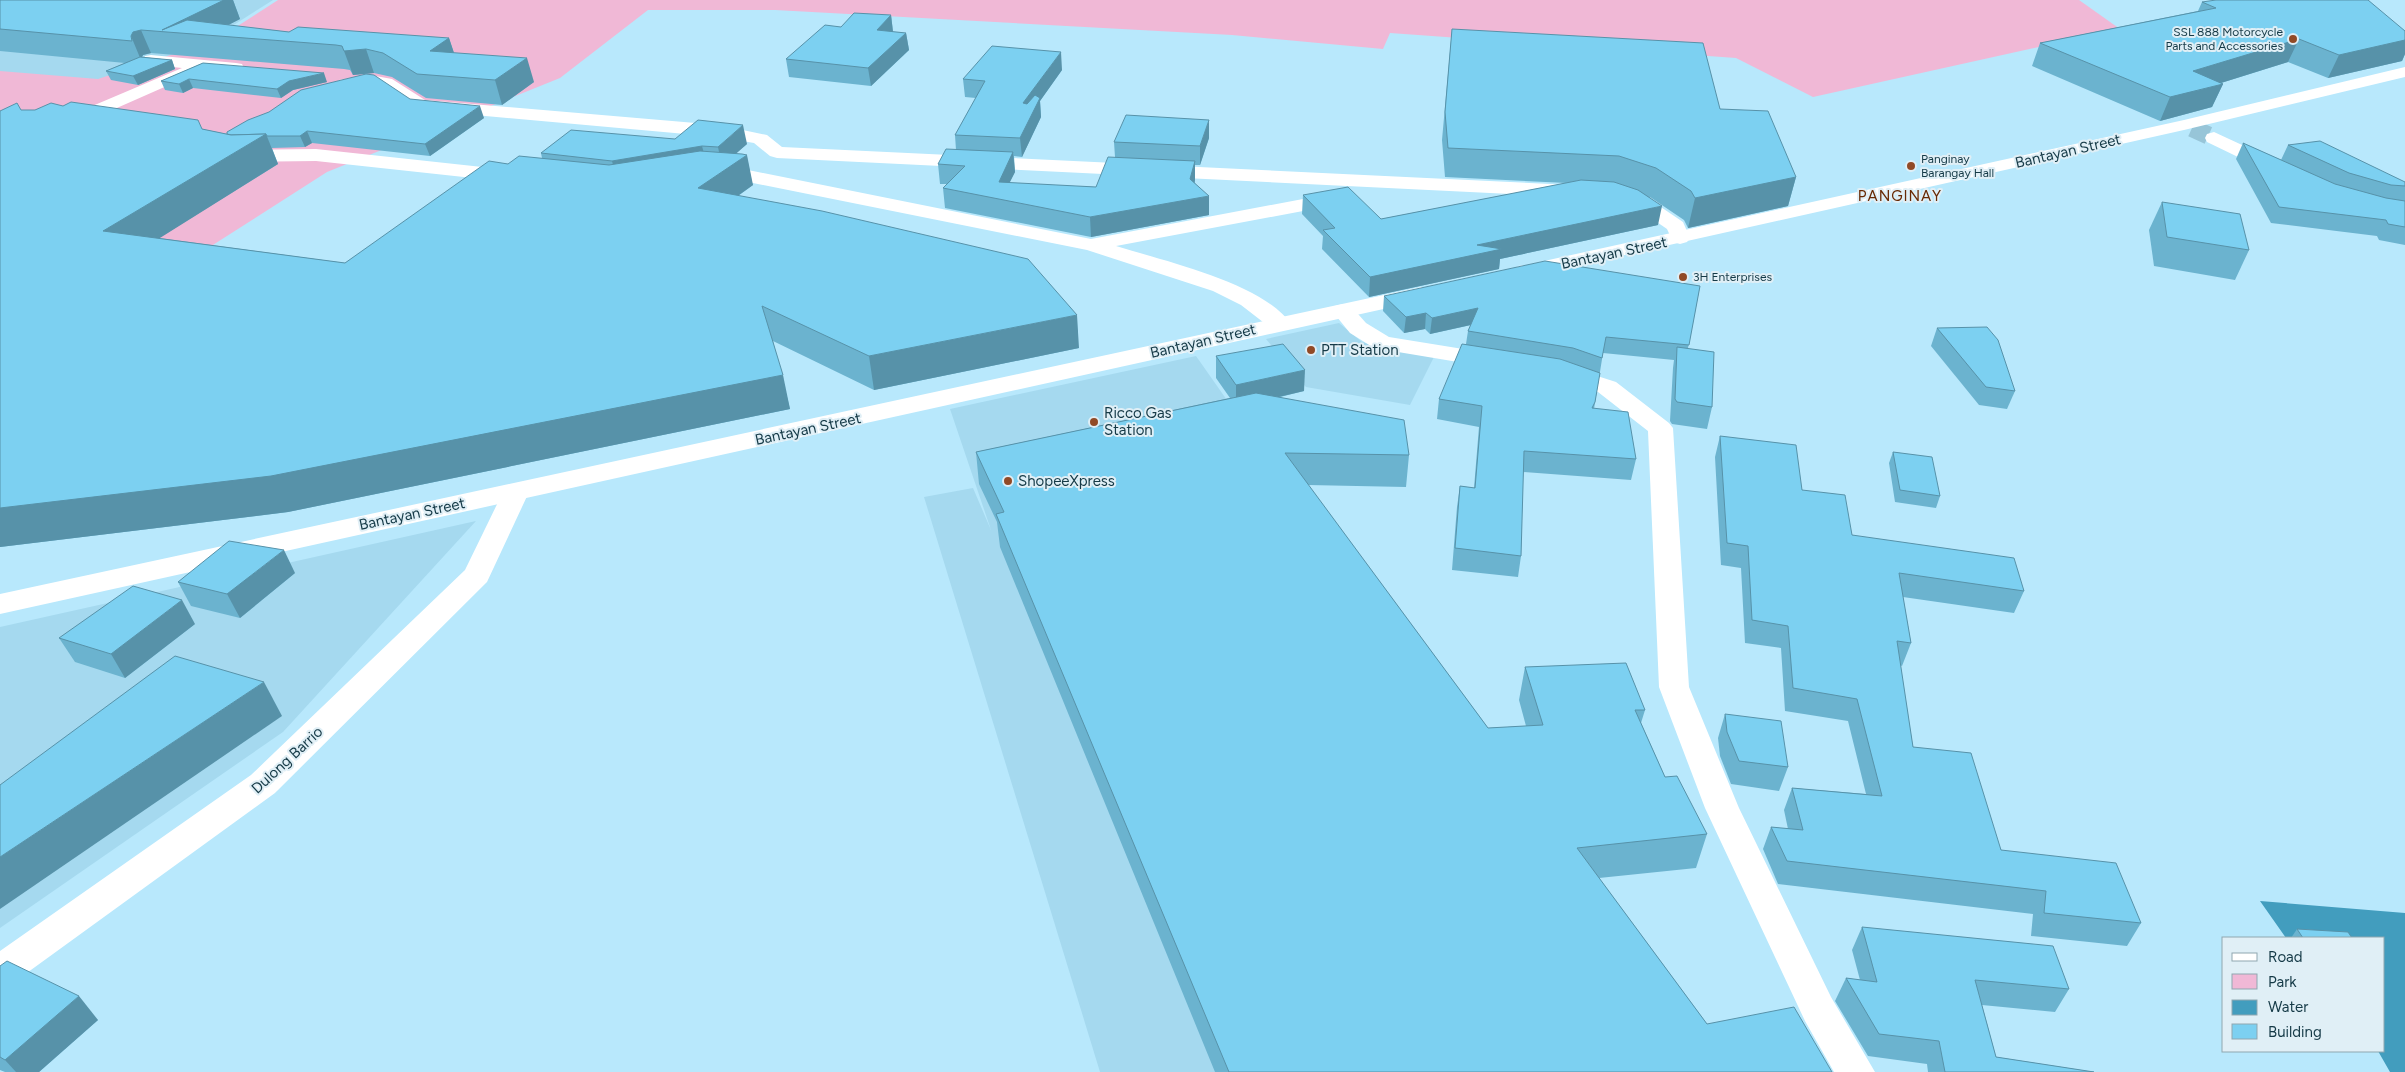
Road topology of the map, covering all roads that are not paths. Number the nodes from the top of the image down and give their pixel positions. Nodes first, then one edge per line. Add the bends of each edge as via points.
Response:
1 (151, 60) edge
2 (203, 65) junction
3 (252, 69) edge
4 (2405, 72) edge
5 (330, 81) edge
6 (52, 129) edge
7 (2214, 138) tunnel mouth
8 (778, 152) junction
9 (222, 153) edge
10 (2290, 174) edge
11 (698, 175) edge
12 (748, 176) junction
13 (530, 178) edge
14 (1423, 184) junction
15 (1680, 238) junction
16 (1092, 245) junction
17 (1507, 276) edge
18 (1439, 290) edge
19 (1343, 311) junction
20 (1280, 324) junction
21 (516, 492) junction
22 (0, 604) edge
23 (0, 972) edge
24 (1856, 1072) edge

1 - 2 street
2 - 3 street
2 - 6 street
4 - 15 street, Bantayan Street via 2188,127
5 - 8 street via 370,78 384,81 420,105 719,131 760,140
7 - 10 street
8 - 12 street
8 - 14 street
9 - 13 street via 244,157 316,156
11 - 12 street
12 - 16 street
14 - 15 street via 1603,193 1642,202 1676,226
14 - 16 street
15 - 17 street, Bantayan Street
16 - 20 street via 1221,286 1249,300
18 - 19 street, Bantayan Street
19 - 20 street, Bantayan Street
19 - 24 street via 1358,328 1382,343 1562,371 1606,387 1660,428 1674,686 1731,826 1818,1009
20 - 21 street, Bantayan Street
21 - 22 street, Bantayan Street
21 - 23 street, Dulong Barrio via 478,576 263,784

